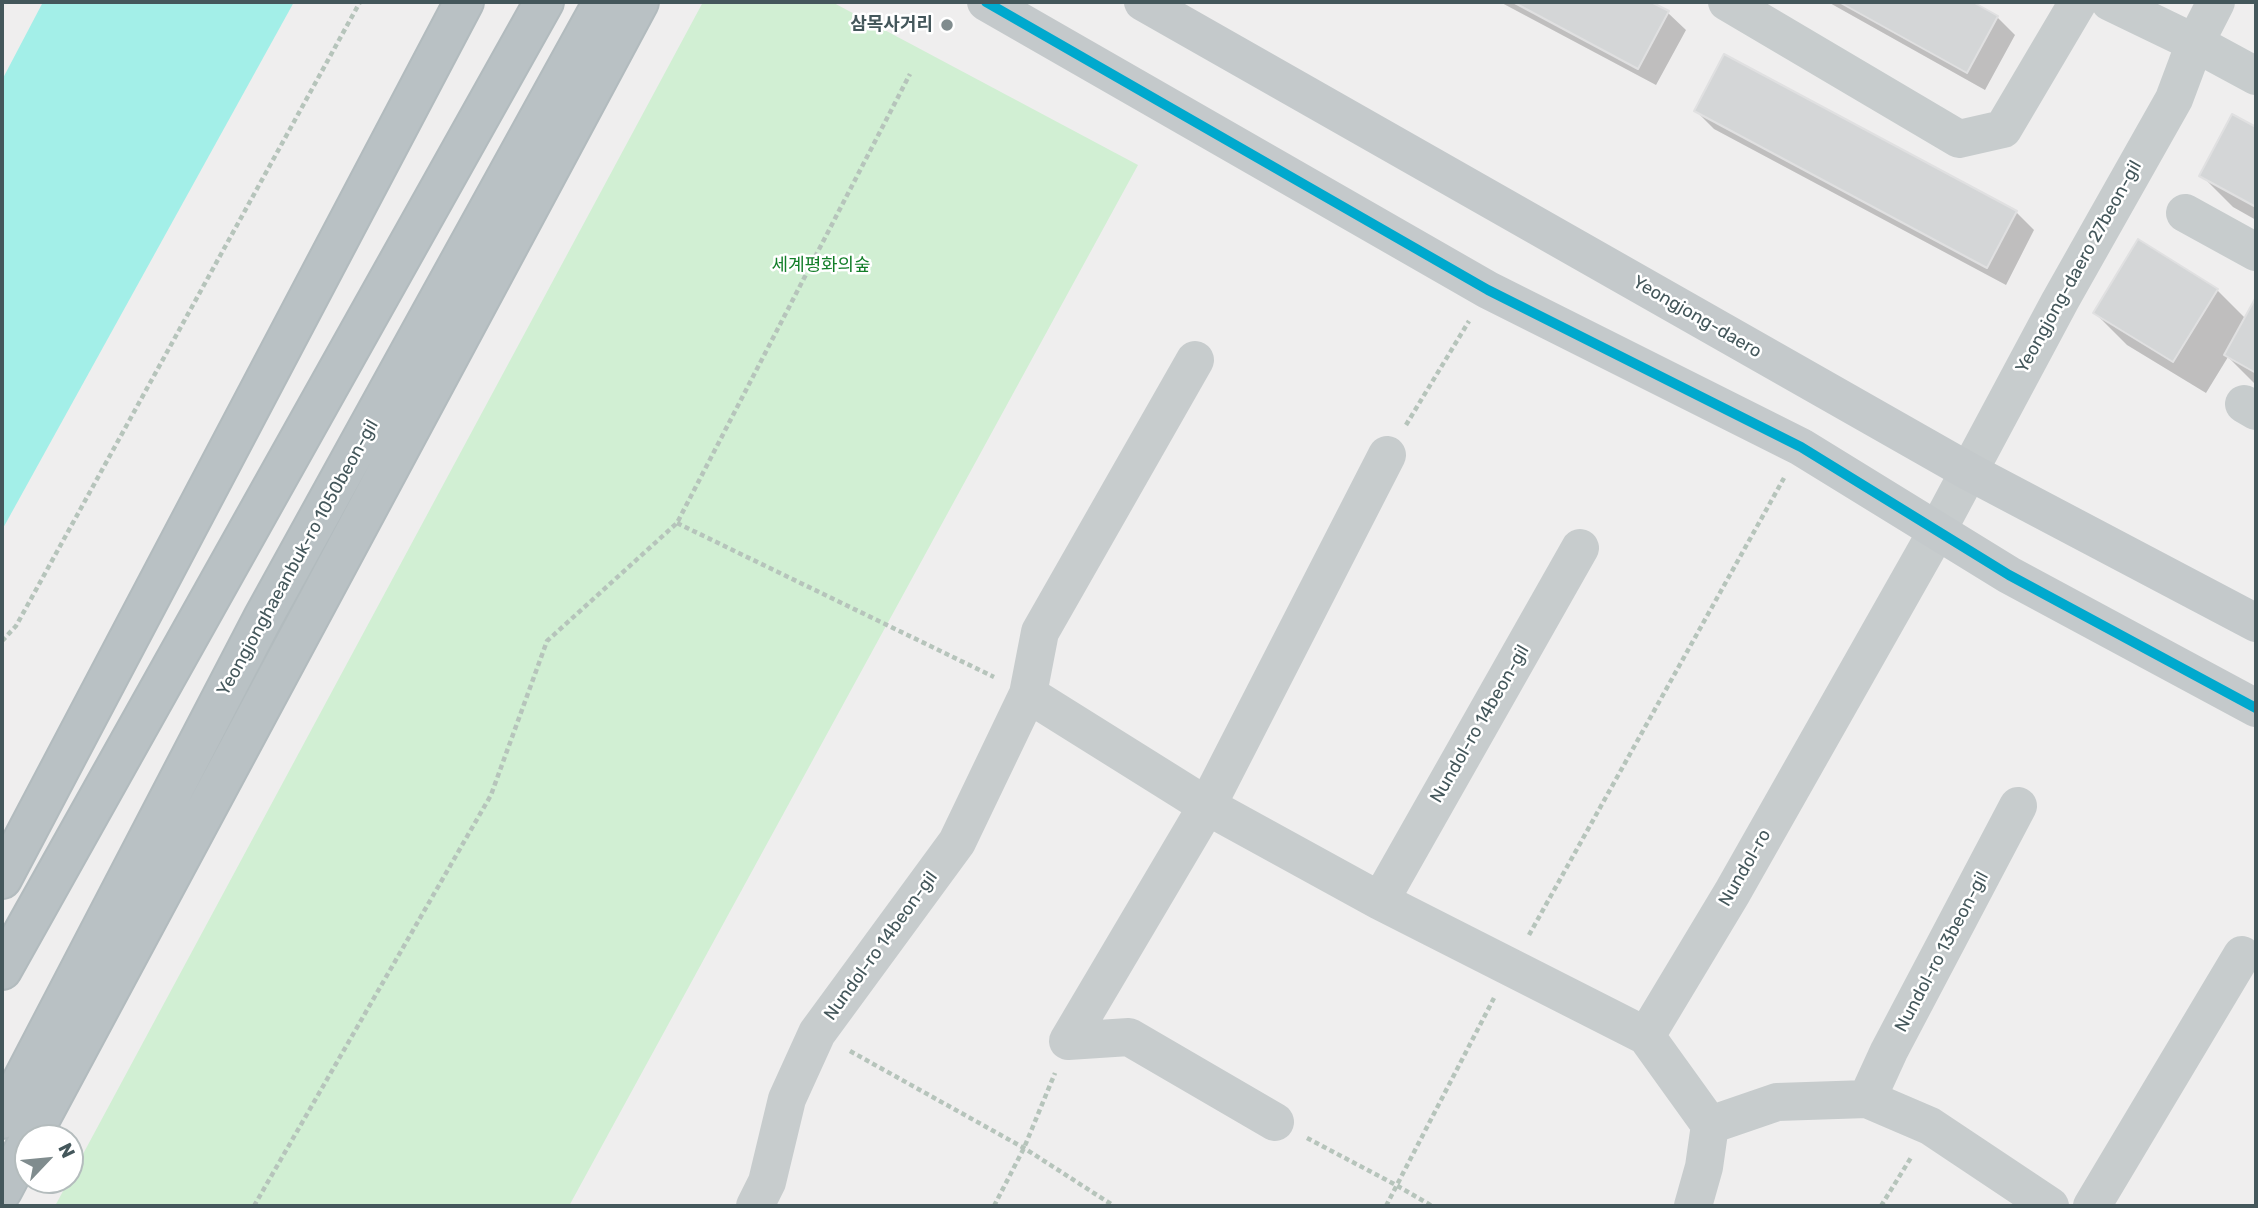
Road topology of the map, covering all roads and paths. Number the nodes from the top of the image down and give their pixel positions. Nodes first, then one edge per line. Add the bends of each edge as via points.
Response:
1 (360, 2) edge
2 (464, 2) edge
3 (544, 2) edge
4 (603, 2) edge
5 (639, 2) edge
6 (986, 2) edge
7 (1143, 2) edge
8 (1727, 2) edge
9 (2078, 2) edge
10 (2110, 2) edge
11 (2216, 2) edge
12 (2195, 43) junction
13 (910, 74) dead end
14 (2256, 76) edge
15 (2185, 212) dead end
16 (2256, 252) edge
17 (1488, 290) junction
18 (1195, 360) dead end
19 (1801, 447) junction
20 (1387, 455) joint
21 (1968, 471) junction
22 (677, 523) junction
23 (1937, 531) junction
24 (1580, 548) dead end
25 (2256, 623) edge
26 (2, 641) edge
27 (1028, 694) junction
28 (2256, 708) edge
29 (1207, 806) junction
30 (2018, 806) dead end
31 (2, 879) edge
32 (1380, 901) junction
33 (2242, 955) dead end
34 (1510, 968) junction
35 (2, 970) edge
36 (817, 1033) junction
37 (1646, 1037) junction
38 (1068, 1041) junction
39 (1867, 1099) junction
40 (2, 1119) edge
41 (1275, 1122) joint
42 (38, 1124) edge
43 (1710, 1125) junction
44 (1930, 1126) junction
45 (1024, 1148) junction
46 (14, 1168) edge
47 (1396, 1185) junction
48 (2, 1191) edge
49 (254, 1206) edge
50 (755, 1206) edge
51 (994, 1206) edge
52 (1114, 1206) edge
53 (1386, 1206) edge
54 (1432, 1206) edge
55 (1693, 1206) edge
56 (1881, 1206) edge
57 (2050, 1206) edge
58 (2092, 1206) edge

1 - 26 path via 16,626
2 - 31 highway
3 - 35 highway
4 - 40 highway, Yeongjonghaeanbuk-ro 1050beon-gil via 263,618
5 - 42 highway
6 - 17 main road
7 - 21 main road, Yeongjong-daero
8 - 9 street via 1959,139 2003,129
10 - 12 street
11 - 12 street, Yeongjong-daero 27beon-gil
12 - 14 street
12 - 21 street, Yeongjong-daero 27beon-gil via 2174,99
13 - 22 path
15 - 16 street
17 - 19 main road
17 - 20 path
18 - 27 street, Nundol-ro 14beon-gil via 1040,632
19 - 23 main road
19 - 34 path
20 - 29 street
21 - 23 street, Yeongjong-daero 27beon-gil
21 - 25 main road, Yeongjong-daero
22 - 27 path
22 - 49 path via 547,641 491,795
23 - 28 main road via 2009,575
23 - 37 street, Nundol-ro
24 - 32 street, Nundol-ro 14beon-gil
27 - 29 street
27 - 36 street, Nundol-ro 14beon-gil via 957,842
29 - 32 street
29 - 38 street
30 - 39 street, Nundol-ro 13beon-gil
32 - 34 street
33 - 58 street
34 - 37 street
34 - 47 path
36 - 45 path
36 - 50 street, Nundol-ro 14beon-gil via 786,1099 767,1182
37 - 43 street
38 - 41 street via 1129,1037
38 - 45 path
39 - 43 street via 1777,1102
39 - 44 street
41 - 47 path
43 - 55 street
44 - 56 path
44 - 57 street
45 - 51 path
45 - 52 path
46 - 48 highway
47 - 53 path
47 - 54 path

